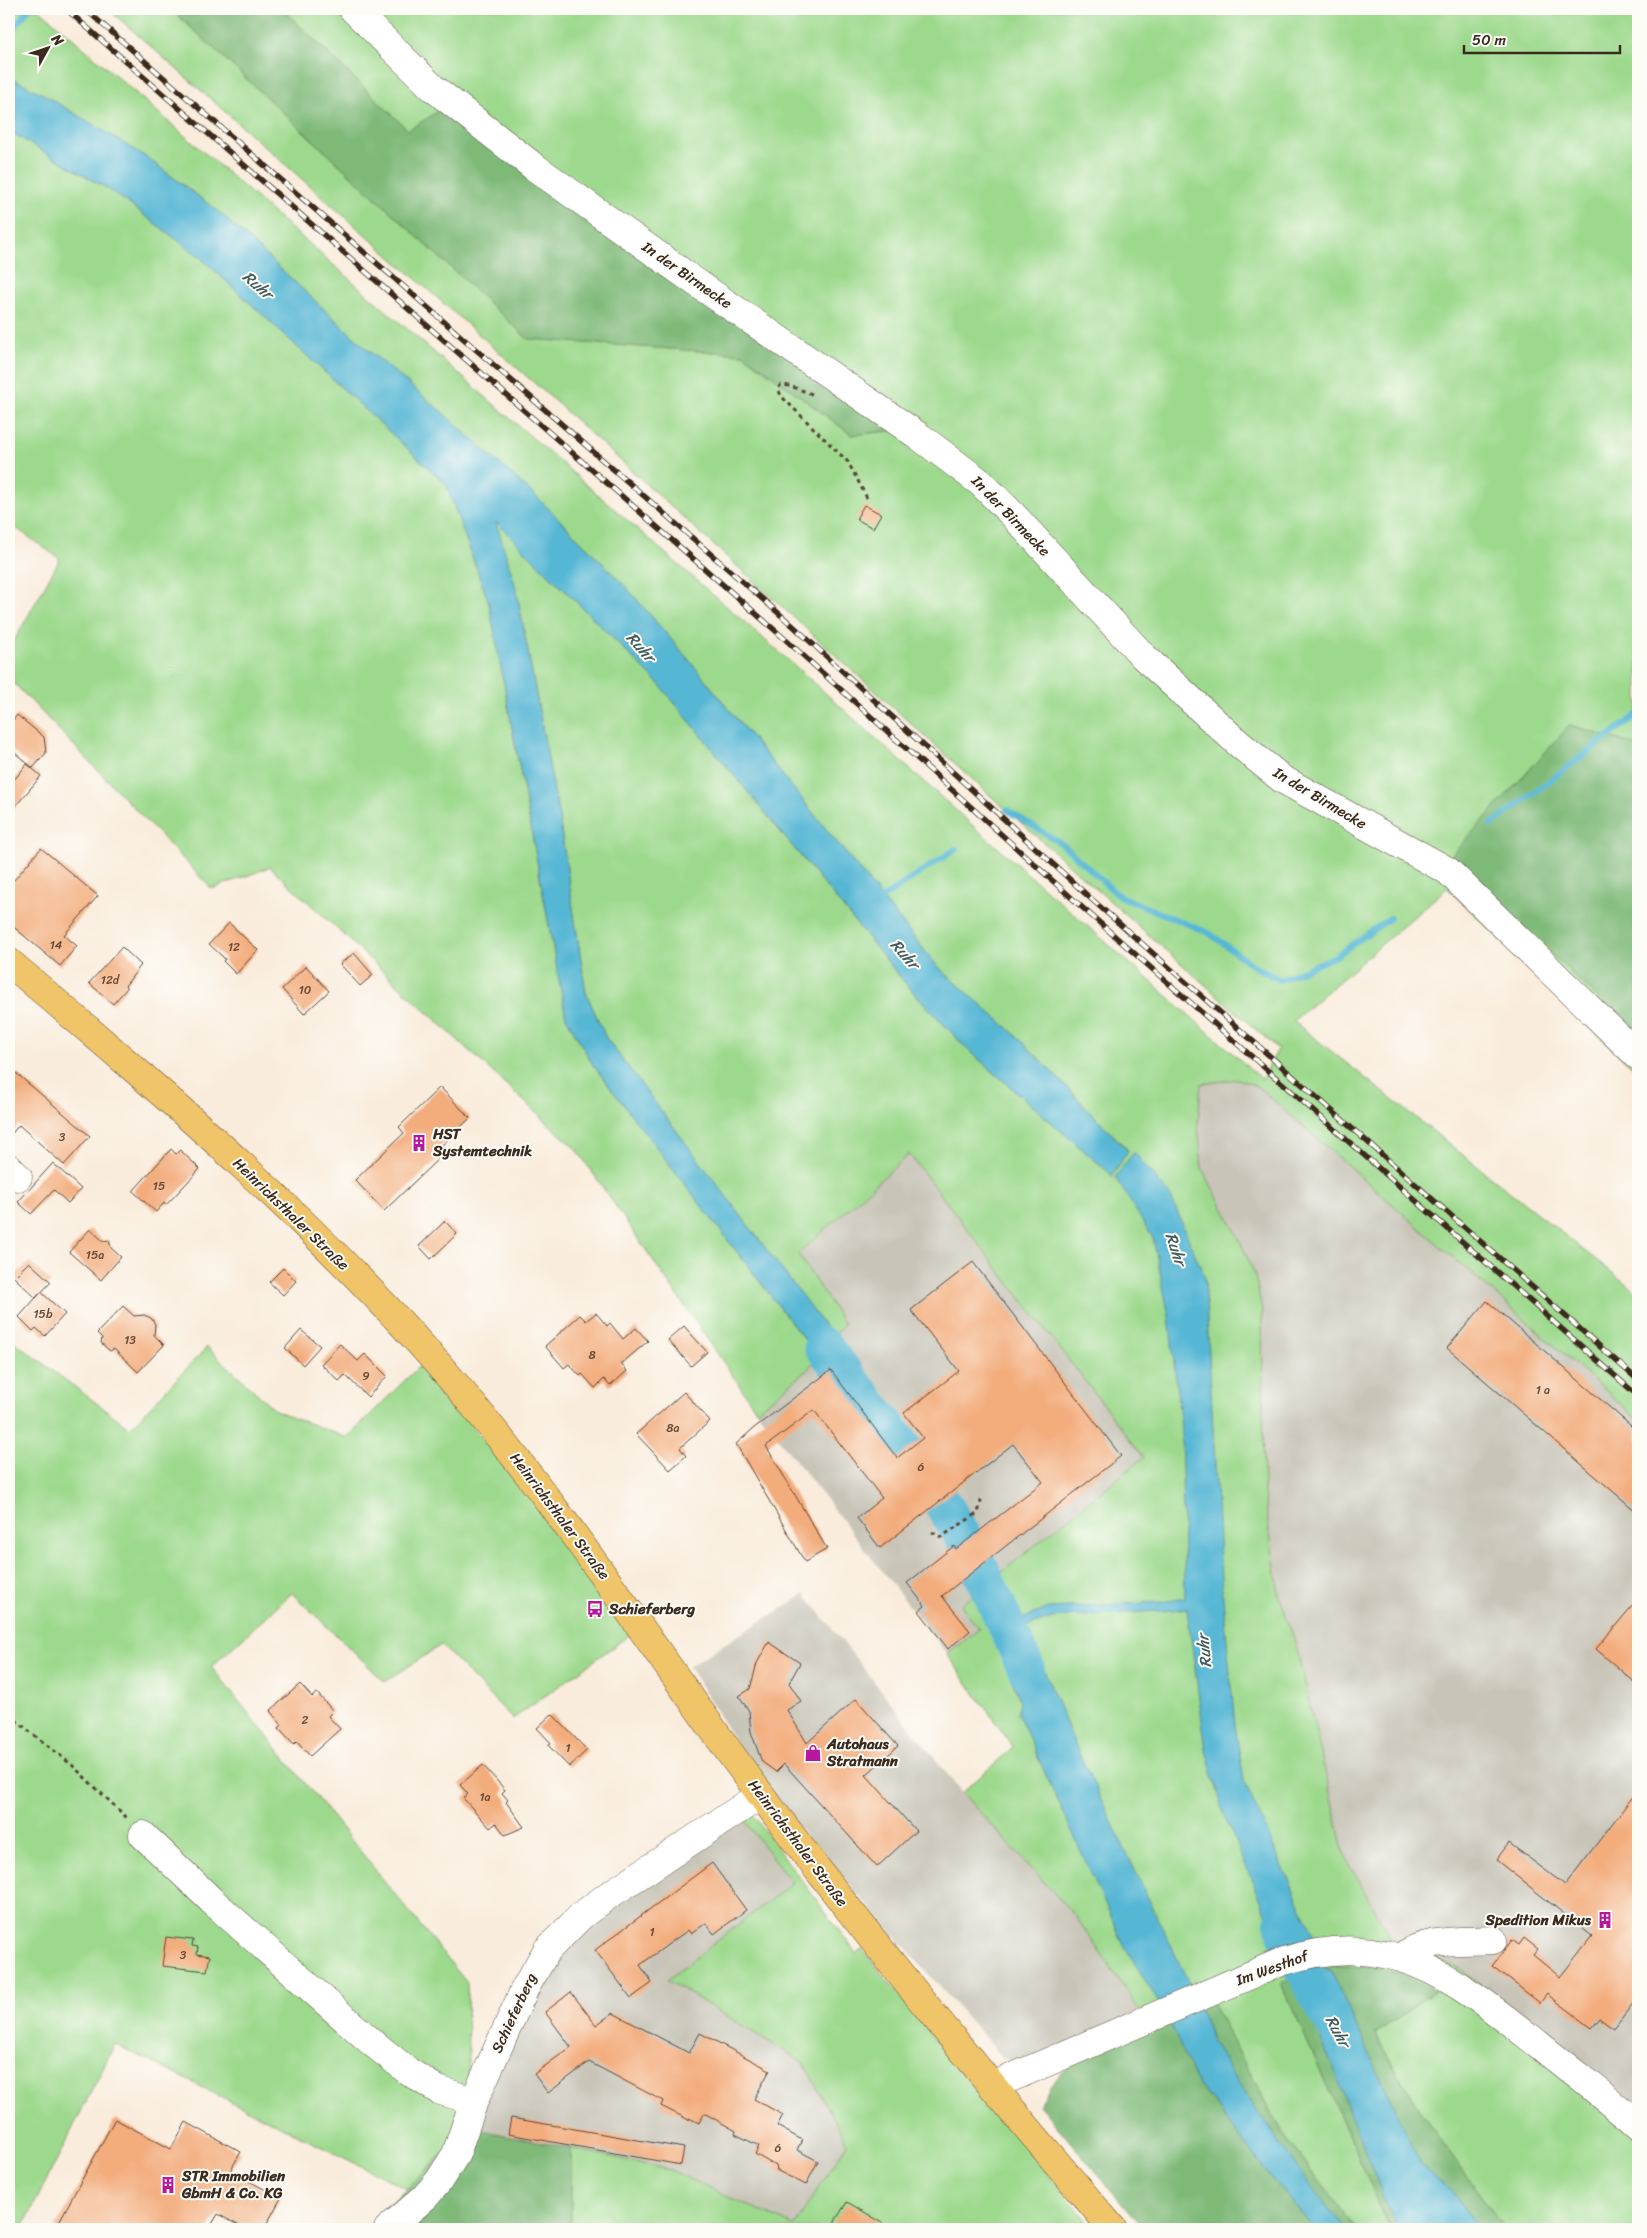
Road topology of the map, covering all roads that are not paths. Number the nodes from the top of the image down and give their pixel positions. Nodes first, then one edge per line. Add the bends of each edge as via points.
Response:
1 (353, 9) edge
2 (9, 962) edge
3 (1638, 1056) edge
4 (762, 1795) junction
5 (143, 1835) road end
6 (1493, 1940) dead end
7 (1400, 1958) junction
8 (992, 2086) junction
9 (474, 2101) junction
10 (1638, 2125) edge
11 (388, 2229) edge
12 (1113, 2229) edge

1 - 3 street, In der Birmecke via 432,87 533,166 981,483 1143,656 1238,743 1289,783 1448,871
2 - 4 main road, Heinrichsthaler Straße via 204,1131 298,1217 374,1295 532,1478
4 - 8 main road, Heinrichsthaler Straße via 847,1909
4 - 9 street, Schieferberg via 606,1897 562,1934 547,1950 525,1988
5 - 9 street via 369,2040 438,2090
6 - 7 street via 1426,1943
7 - 8 street, Im Westhof via 1367,1950 1326,1951 1281,1962
7 - 10 street, Im Westhof via 1427,1968 1468,1991 1602,2093
8 - 12 main road, Heinrichsthaler Straße
9 - 11 street, Schieferberg via 456,2154 438,2182

